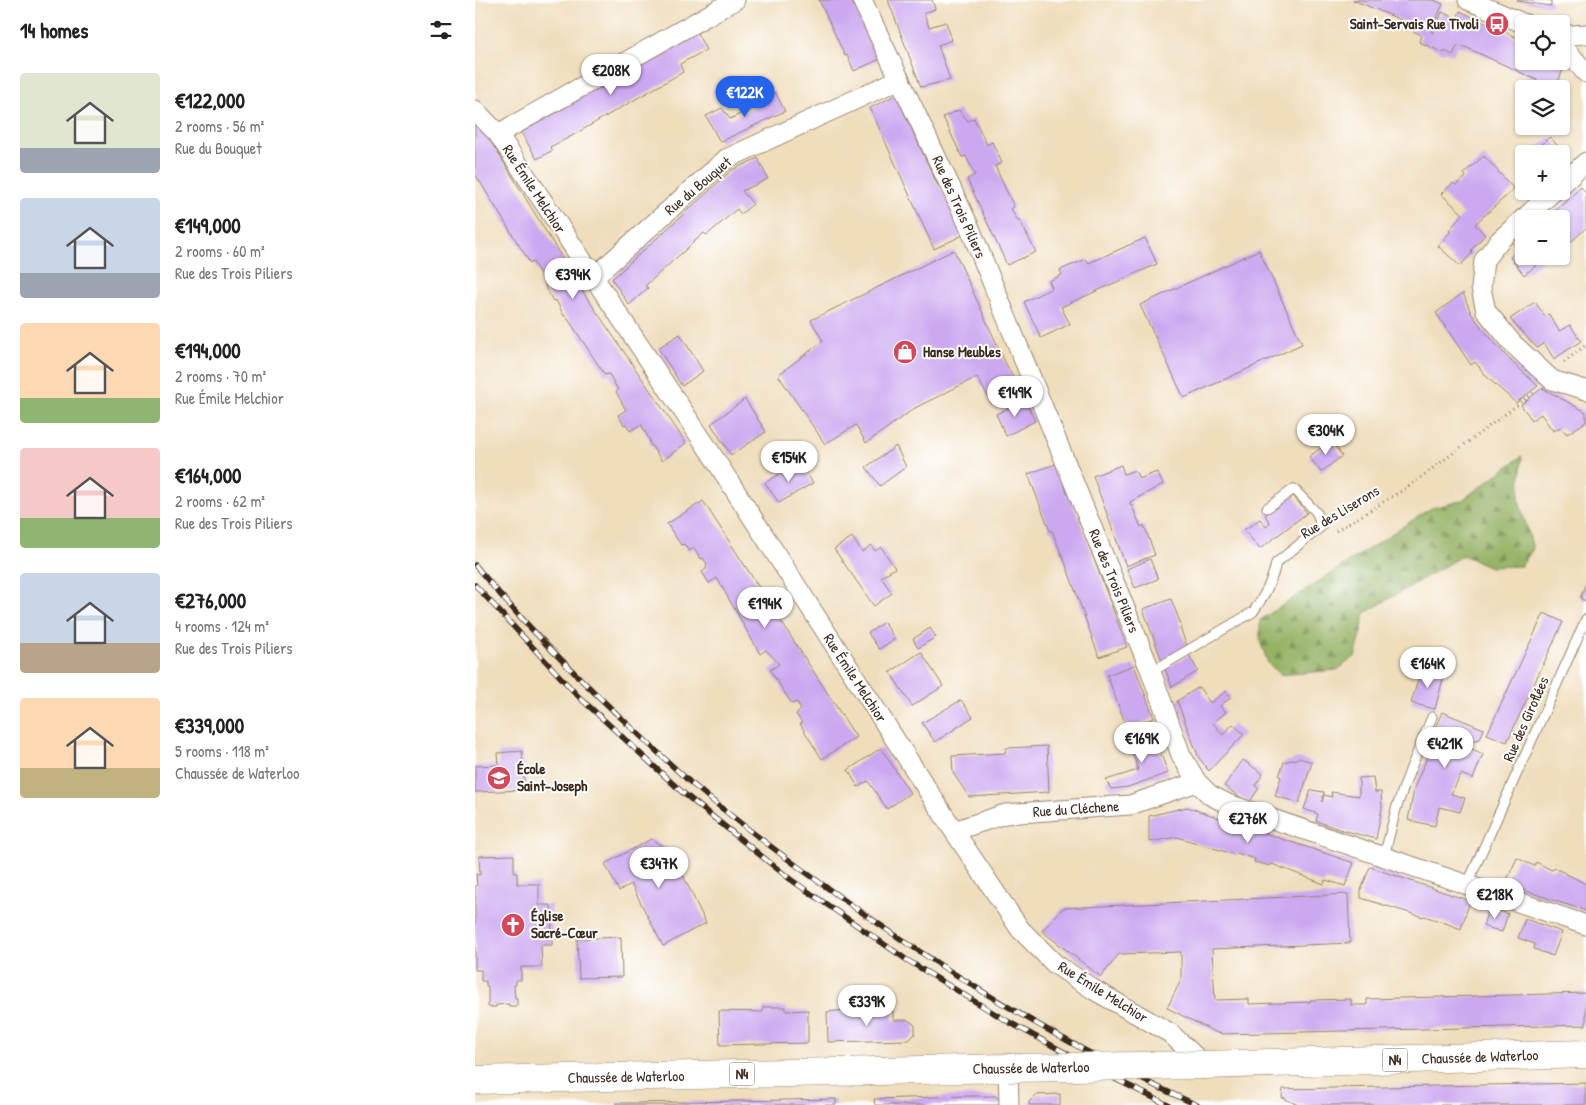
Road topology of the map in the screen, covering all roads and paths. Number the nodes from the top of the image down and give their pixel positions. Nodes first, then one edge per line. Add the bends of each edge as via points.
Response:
1 (735, 0) edge
2 (862, 0) edge
3 (1468, 0) edge
4 (1515, 20) edge
5 (1586, 34) edge
6 (1570, 35) edge
7 (1570, 54) edge
8 (1586, 73) edge
9 (900, 79) junction
10 (475, 110) edge
11 (498, 134) junction
12 (1586, 162) edge
13 (1570, 177) edge
14 (1544, 200) edge
15 (593, 278) junction
16 (1552, 380) junction
17 (1586, 390) edge
18 (1267, 508) dead end
19 (1335, 532) dead end
20 (1586, 618) edge
21 (1151, 672) junction
22 (1432, 717) dead end
23 (1197, 782) junction
24 (954, 831) junction
25 (1384, 857) junction
26 (1467, 885) junction
27 (1586, 925) edge
28 (1586, 1054) edge
29 (1204, 1065) junction
30 (1008, 1068) junction
31 (475, 1080) edge
32 (1009, 1105) edge

1 - 11 street
2 - 9 street, Rue des Trois Piliers
3 - 4 street
5 - 6 street
7 - 8 street
9 - 15 street, Rue du Bouquet via 726,159
9 - 21 street, Rue des Trois Piliers via 970,228
10 - 11 street, Rue Émile Melchior
11 - 15 street, Rue Émile Melchior
12 - 13 street
14 - 16 street via 1500,240 1484,260 1481,288 1486,310 1513,344
15 - 24 street, Rue Émile Melchior via 707,447
16 - 17 street
16 - 19 path, Rue des Liserons via 1408,487
18 - 21 lane via 1294,488 1317,513 1321,527 1276,563 1273,577 1253,612
20 - 26 lane, Rue des Giroflées
21 - 23 street, Rue des Trois Piliers via 1181,755
22 - 25 lane via 1396,809
23 - 24 street, Rue du Cléchene via 1130,805 1005,814
23 - 25 street, Rue des Trois Piliers via 1228,804
24 - 29 street, Rue Émile Melchior via 1020,929 1055,964 1093,990 1170,1033
25 - 26 street, Rue des Trois Piliers
26 - 27 street, Rue des Trois Piliers
28 - 29 main road, Chaussée de Waterloo / N4
29 - 30 main road, Chaussée de Waterloo / N4, bridge
30 - 31 main road, Chaussée de Waterloo / N4
30 - 32 street

